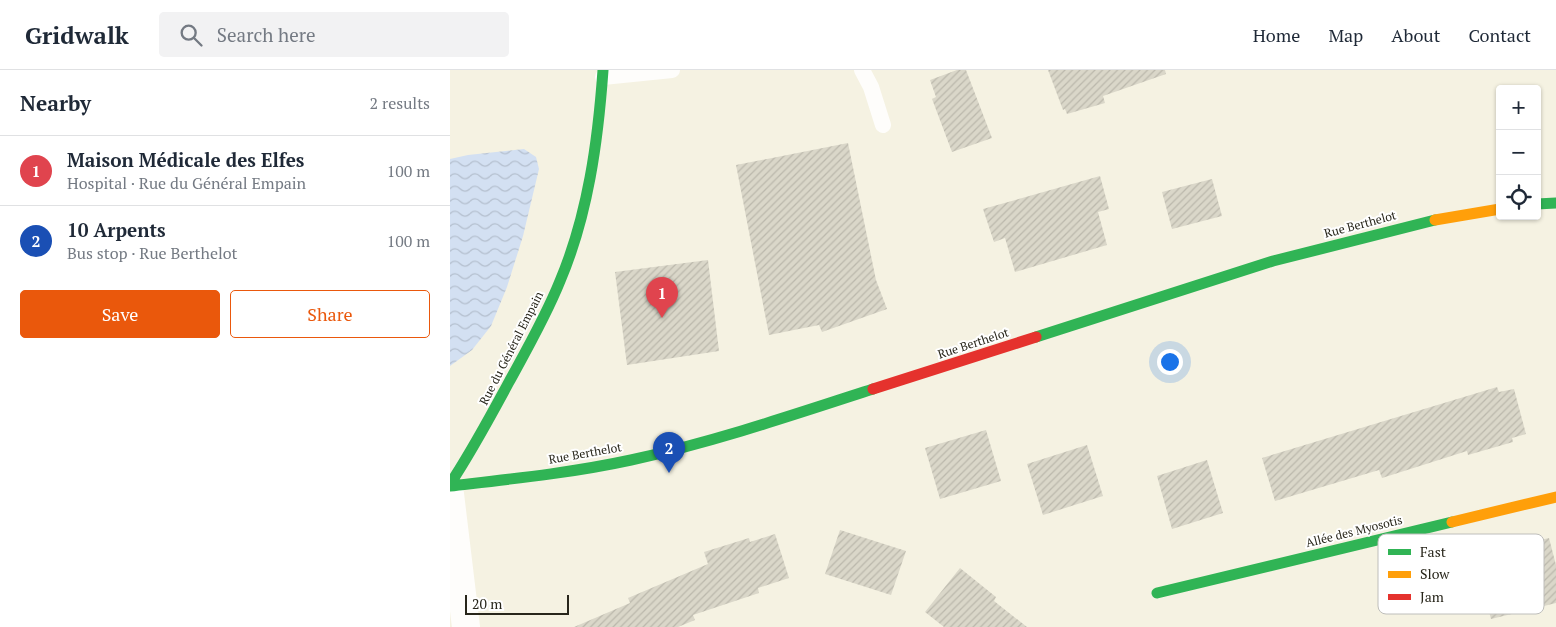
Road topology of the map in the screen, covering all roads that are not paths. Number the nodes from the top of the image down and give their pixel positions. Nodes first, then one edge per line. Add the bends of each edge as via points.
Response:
1 (672, 70) edge
2 (862, 70) edge
3 (603, 74) edge
4 (883, 125) dead end
5 (1556, 203) edge
6 (1541, 204) edge
7 (1496, 209) edge
8 (450, 485) edge
9 (450, 494) edge
10 (1556, 496) edge
11 (1400, 534) edge
12 (1378, 539) edge
13 (1158, 593) dead end
14 (466, 627) edge

1 - 3 lane
2 - 4 lane
3 - 8 street, Rue du Général Empain via 585,201 567,263 551,304 472,451
5 - 6 street
7 - 8 street, Rue Berthelot via 1426,221 1273,261 680,448 552,474
9 - 14 street
10 - 11 street, Allée des Myosotis
12 - 13 street, Allée des Myosotis

